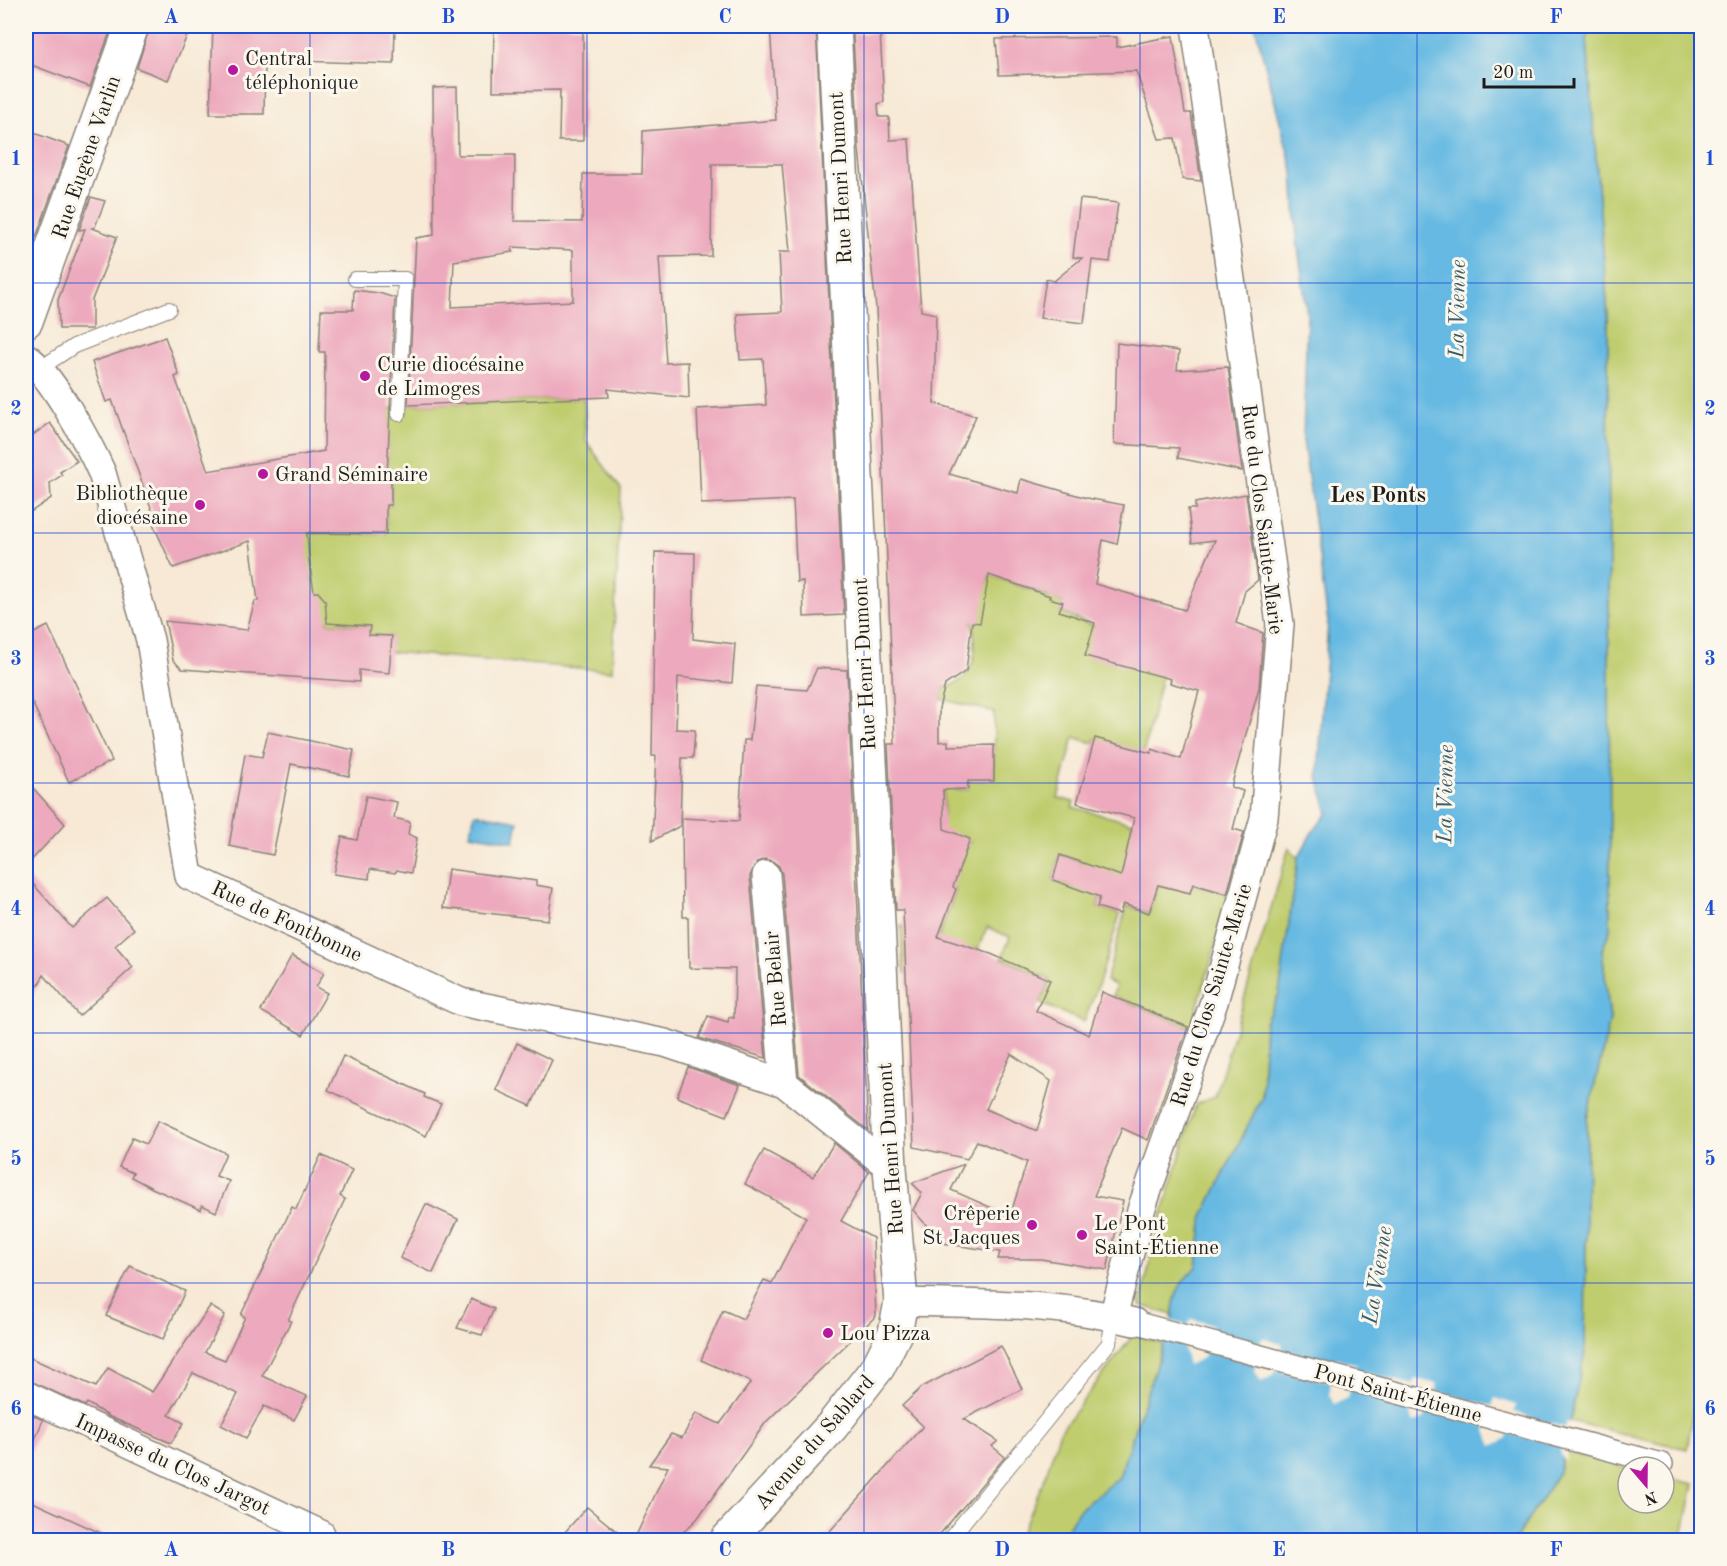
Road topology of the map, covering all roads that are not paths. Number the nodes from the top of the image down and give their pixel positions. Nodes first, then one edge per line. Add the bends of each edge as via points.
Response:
1 (132, 26) edge
2 (834, 26) edge
3 (1195, 26) edge
4 (355, 279) dead end
5 (28, 306) edge
6 (169, 309) dead end
7 (32, 363) edge
8 (399, 414) dead end
9 (766, 875) dead end
10 (784, 1083) junction
11 (890, 1168) junction
12 (901, 1302) junction
13 (1123, 1319) junction
14 (26, 1395) edge
15 (1629, 1455) edge
16 (321, 1534) dead end
17 (727, 1540) edge
18 (949, 1540) edge

1 - 5 street, Rue Eugène Varlin
2 - 11 street, Rue Henri Dumont
3 - 13 street, Rue du Clos Sainte-Marie via 1280,624 1264,819 1214,1002 1142,1207
4 - 8 lane via 405,279
6 - 7 lane
7 - 10 street, Rue de Fontbonne via 91,447 102,472 150,640 189,876 461,1002 665,1043
9 - 10 street, Rue Belair
10 - 11 street, Rue de Fontbonne
11 - 12 street, Rue Henri Dumont
12 - 13 street via 1026,1305 1075,1309
12 - 17 street, Avenue du Sablard via 895,1333 878,1367 832,1426
13 - 15 street, Pont Saint-Étienne
13 - 18 lane via 1109,1343
14 - 16 street, Impasse du Clos Jargot

